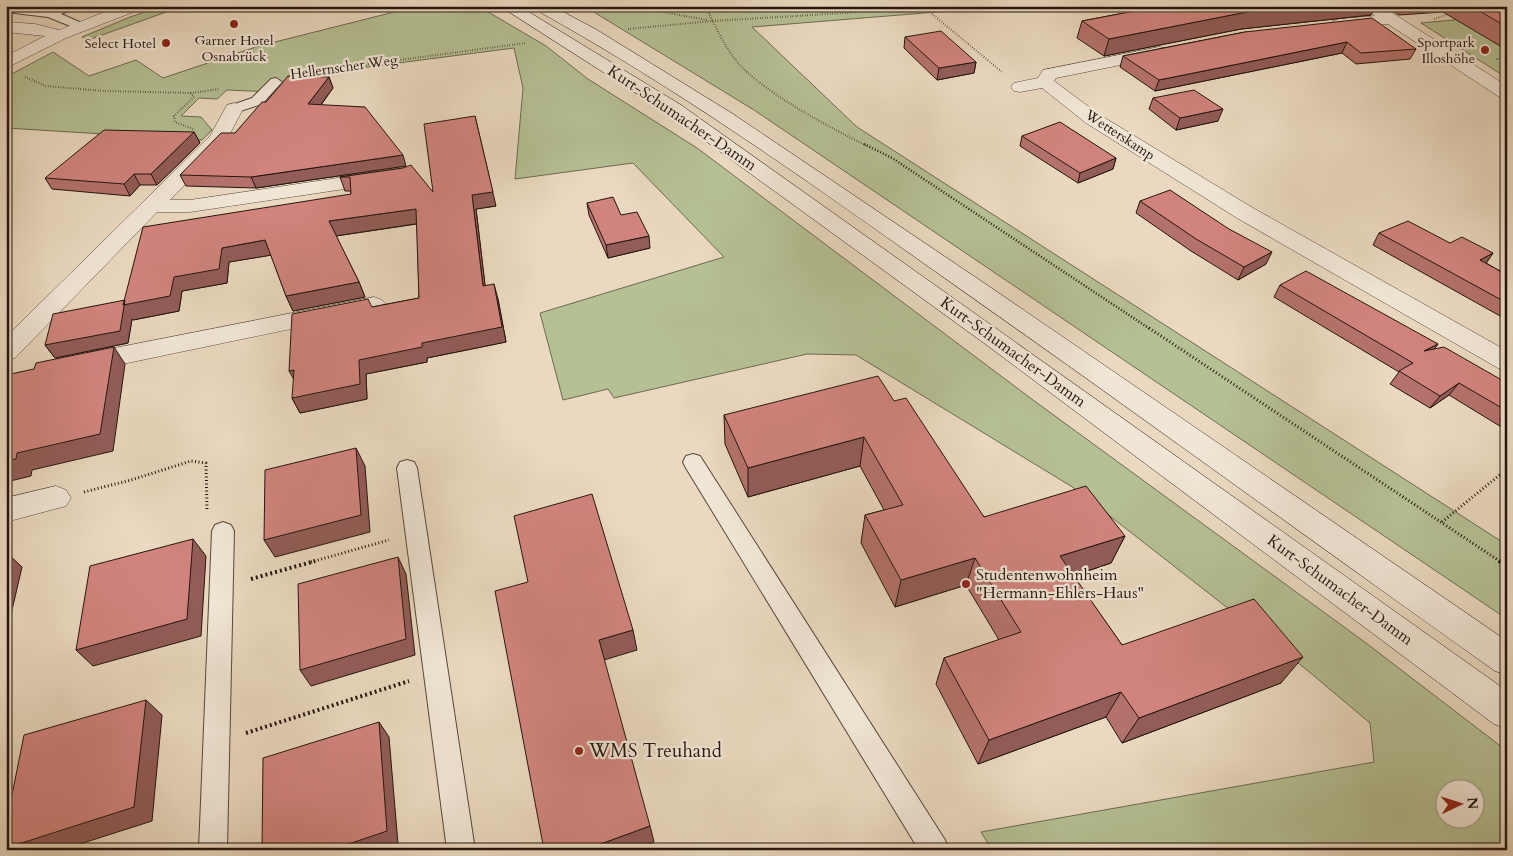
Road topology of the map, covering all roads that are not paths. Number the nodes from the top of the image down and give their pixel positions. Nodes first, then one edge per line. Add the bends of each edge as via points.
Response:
1 (74, 6) edge
2 (135, 6) edge
3 (508, 6) edge
4 (541, 6) edge
5 (1371, 6) edge
6 (6, 9) edge
7 (50, 14) junction
8 (1392, 19) junction
9 (80, 26) junction
10 (1317, 26) edge
11 (6, 27) edge
12 (60, 35) junction
13 (1174, 49) edge
14 (6, 63) edge
15 (276, 82) road end
16 (1045, 82) junction
17 (1020, 87) road end
18 (1507, 94) edge
19 (234, 109) joint
20 (397, 175) edge
21 (152, 206) junction
22 (374, 304) dead end
23 (6, 352) edge
24 (1507, 362) edge
25 (64, 366) edge
26 (693, 462) dead end
27 (407, 468) dead end
28 (56, 498) road end
29 (6, 510) edge
30 (215, 522) road end
31 (1507, 660) edge
32 (1507, 712) edge
33 (213, 850) edge
34 (461, 850) edge
35 (935, 850) edge

1 - 7 lane
2 - 9 main road
3 - 32 main road, Kurt-Schumacher-Damm via 682,115
4 - 31 main road, Kurt-Schumacher-Damm via 702,101 1036,329
5 - 8 main road
6 - 7 lane
7 - 9 lane
8 - 10 main road
8 - 18 main road
9 - 12 main road
11 - 12 main road
12 - 14 main road
13 - 16 main road via 1049,74
15 - 19 lane, Hellernscher Weg via 257,101
16 - 17 main road
16 - 24 main road, Wetterskamp via 1093,119 1245,213
19 - 21 main road, Hellernscher Weg via 218,139
20 - 21 main road via 190,206
21 - 23 main road, Hellernscher Weg
22 - 25 main road
26 - 35 lane
27 - 34 lane
28 - 29 main road
30 - 33 lane via 221,588

